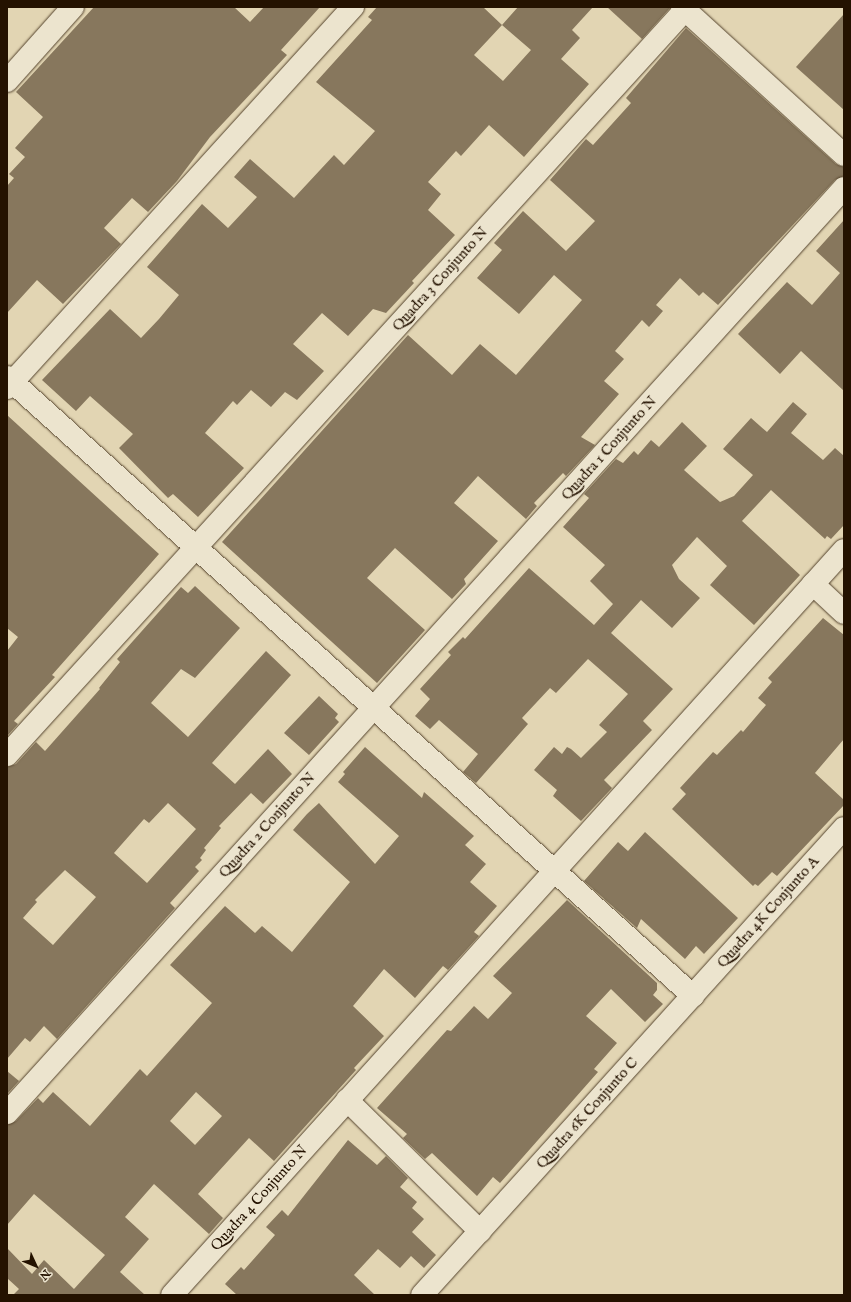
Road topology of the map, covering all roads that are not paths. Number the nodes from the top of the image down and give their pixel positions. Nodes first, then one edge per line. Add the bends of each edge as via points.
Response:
1 (73, 7) edge
2 (353, 7) edge
3 (684, 8) edge
4 (7, 81) edge
5 (844, 156) edge
6 (844, 188) edge
7 (9, 383) edge
8 (196, 548) junction
9 (844, 550) edge
10 (813, 584) junction
11 (844, 613) edge
12 (374, 708) junction
13 (7, 755) edge
14 (844, 828) edge
15 (554, 871) junction
16 (693, 996) junction
17 (347, 1100) junction
18 (7, 1113) edge
19 (480, 1231) junction
20 (172, 1295) edge
21 (422, 1295) edge

1 - 4 street
2 - 7 street
3 - 5 street
3 - 8 street, Quadra 3 Conjunto N
6 - 12 street, Quadra 1 Conjunto N
7 - 8 street
8 - 12 street
8 - 13 street
9 - 10 street
10 - 11 street
10 - 15 street
12 - 15 street
12 - 18 street, Quadra 2 Conjunto N
14 - 16 street, Quadra 4K Conjunto A
15 - 16 street
15 - 17 street
16 - 19 street, Quadra 6K Conjunto C
17 - 19 street
17 - 20 street, Quadra 4 Conjunto N
19 - 21 street, Quadra 6K Conjunto C

